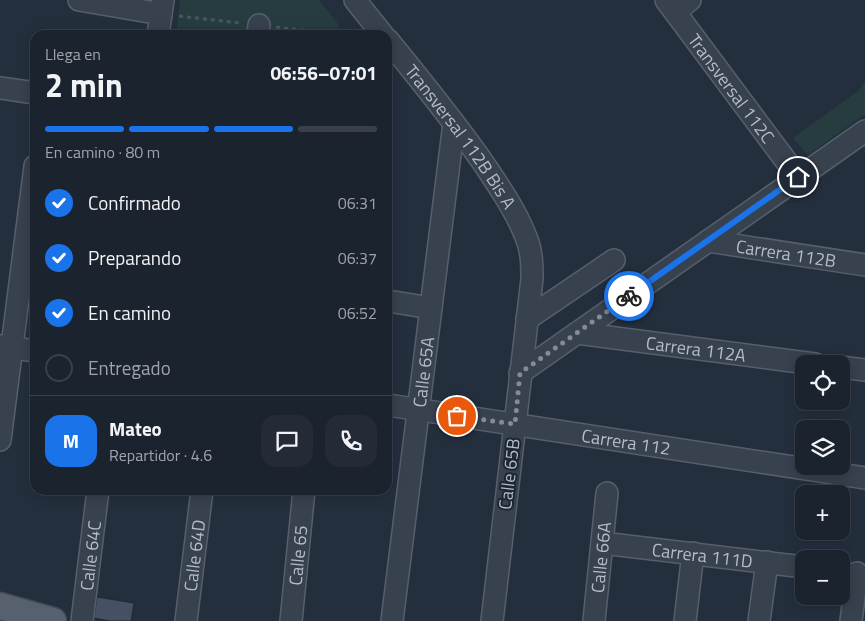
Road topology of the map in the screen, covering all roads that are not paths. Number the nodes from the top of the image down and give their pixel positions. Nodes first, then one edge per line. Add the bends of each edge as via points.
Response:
1 (79, 0) edge
2 (677, 4) edge
3 (161, 16) edge
4 (362, 17) edge
5 (377, 30) edge
6 (392, 45) edge
7 (0, 88) edge
8 (30, 92) edge
9 (454, 122) junction
10 (865, 131) edge
11 (798, 177) junction
12 (30, 197) edge
13 (527, 238) joint
14 (708, 241) junction
15 (614, 260) dead end
16 (865, 265) edge
17 (392, 303) edge
18 (431, 308) junction
19 (527, 319) junction
20 (577, 333) junction
21 (6, 347) edge
22 (30, 351) edge
23 (795, 361) edge
24 (850, 368) edge
25 (865, 370) edge
26 (520, 373) junction
27 (392, 406) edge
28 (418, 410) junction
29 (515, 424) junction
30 (0, 440) edge
31 (865, 476) edge
32 (607, 493) dead end
33 (97, 495) edge
34 (201, 495) edge
35 (304, 495) edge
36 (602, 542) junction
37 (693, 554) junction
38 (767, 562) junction
39 (795, 566) edge
40 (854, 573) edge
41 (0, 606) edge
42 (53, 621) edge
43 (82, 621) edge
44 (186, 621) edge
45 (291, 621) edge
46 (392, 621) edge
47 (492, 621) edge
48 (594, 621) edge
49 (685, 621) edge
50 (759, 621) edge
51 (850, 621) edge

1 - 3 street
2 - 11 street, Transversal 112C
4 - 5 street
6 - 9 street, Transversal 112B Bis A
7 - 8 street
9 - 13 street, Transversal 112B Bis A via 501,188
9 - 18 street, Calle 65A
10 - 11 street
11 - 14 street
12 - 21 street
13 - 19 street, Calle 65B via 532,279
14 - 16 street, Carrera 112B
14 - 20 street
15 - 19 street
17 - 18 street
18 - 28 street, Calle 65A
19 - 26 street, Calle 65B
20 - 23 street, Carrera 112A
20 - 26 street
21 - 22 street
21 - 30 street
24 - 25 street
26 - 29 street, Calle 65B
27 - 28 street, Carrera 112
28 - 29 street, Carrera 112
28 - 46 street, Calle 65A
29 - 31 street, Carrera 112
29 - 47 street, Calle 65B
32 - 36 street, Calle 66A
33 - 43 street, Calle 64C
34 - 44 street, Calle 64D
35 - 45 street, Calle 65
36 - 37 street, Carrera 111D
36 - 48 street, Calle 66A
37 - 38 street, Carrera 111D
37 - 49 street
38 - 39 street, Carrera 111D
38 - 50 street
40 - 51 street
41 - 42 main road

